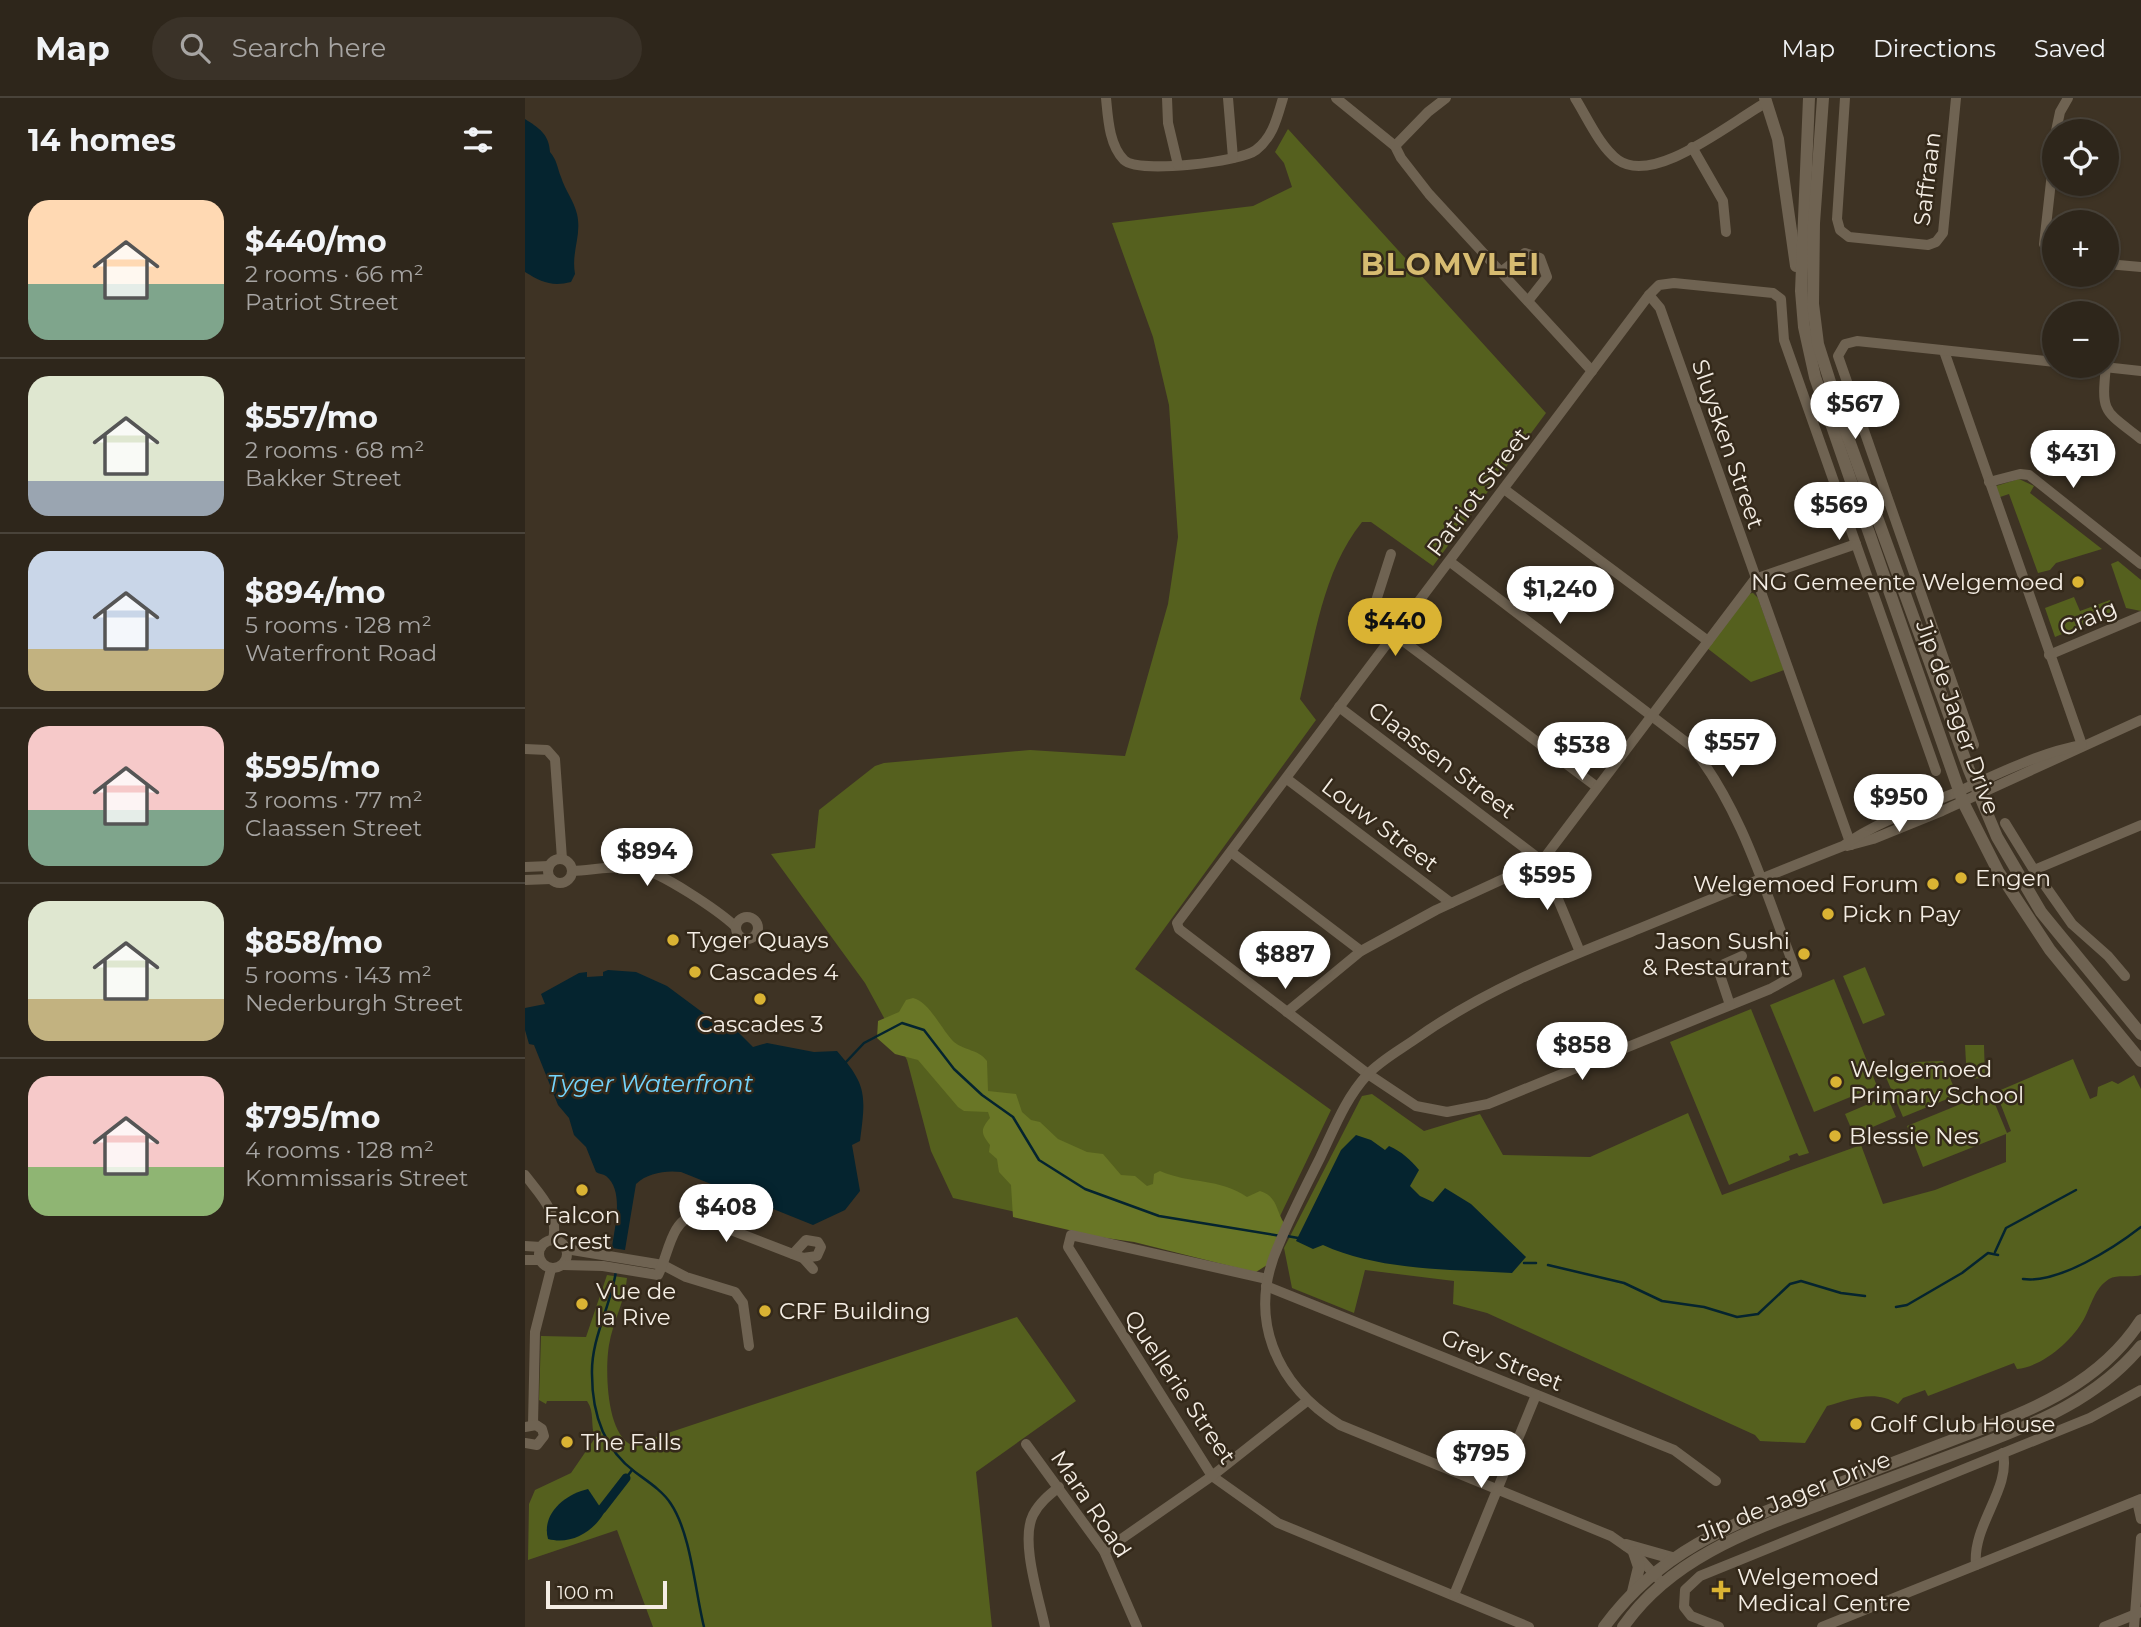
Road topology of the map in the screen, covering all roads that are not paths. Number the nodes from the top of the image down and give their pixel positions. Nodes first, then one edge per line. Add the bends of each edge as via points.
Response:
1 (1106, 98) edge
2 (1167, 98) edge
3 (1228, 98) edge
4 (1283, 98) edge
5 (1336, 98) edge
6 (1446, 98) edge
7 (1575, 98) edge
8 (1809, 98) edge
9 (1823, 98) edge
10 (1845, 98) edge
11 (1957, 98) edge
12 (2068, 98) edge
13 (1769, 99) edge
14 (2059, 119) edge
15 (1395, 146) junction
16 (1692, 146) junction
17 (1233, 158) junction
18 (1178, 164) junction
19 (1726, 232) dead end
20 (2119, 265) edge
21 (2141, 267) edge
22 (1501, 272) junction
23 (1801, 291) junction
24 (1649, 295) junction
25 (1528, 301) junction
26 (1944, 351) junction
27 (2042, 361) edge
28 (2119, 368) edge
29 (1592, 371) junction
30 (2141, 371) edge
31 (2102, 378) edge
32 (2141, 439) edge
33 (1989, 482) junction
34 (1504, 489) junction
35 (1856, 544) junction
36 (1391, 554) dead end
37 (1449, 561) junction
38 (2141, 564) edge
39 (1755, 579) junction
40 (2141, 616) edge
41 (1397, 630) junction
42 (1708, 641) junction
43 (2049, 655) junction
44 (1339, 707) junction
45 (1653, 715) junction
46 (2141, 720) edge
47 (1974, 745) dead end
48 (2082, 745) junction
49 (525, 749) edge
50 (1936, 771) dead end
51 (1287, 779) junction
52 (1597, 787) junction
53 (1977, 789) junction
54 (1961, 796) junction
55 (2005, 823) dead end
56 (2141, 825) edge
57 (1848, 844) junction
58 (1231, 852) junction
59 (562, 859) junction
60 (1542, 861) junction
61 (549, 866) junction
62 (525, 867) edge
63 (2034, 870) junction
64 (572, 872) junction
65 (551, 879) junction
66 (525, 880) edge
67 (1760, 880) junction
68 (1451, 903) junction
69 (738, 923) dead end
70 (1361, 950) junction
71 (2072, 951) junction
72 (1580, 952) junction
73 (1742, 956) dead end
74 (2125, 976) dead end
75 (1730, 1005) junction
76 (1287, 1012) junction
77 (2141, 1034) edge
78 (2124, 1038) junction
79 (2141, 1061) edge
80 (1369, 1074) junction
81 (525, 1175) edge
82 (1071, 1235) joint
83 (554, 1240) junction
84 (525, 1245) edge
85 (541, 1247) junction
86 (566, 1249) junction
87 (525, 1260) edge
88 (540, 1260) junction
89 (563, 1265) junction
90 (551, 1269) junction
91 (813, 1269) dead end
92 (660, 1270) junction
93 (1267, 1283) junction
94 (2141, 1320) edge
95 (749, 1346) dead end
96 (2141, 1346) edge
97 (2141, 1390) edge
98 (1536, 1395) junction
99 (1307, 1401) junction
100 (529, 1425) edge
101 (525, 1443) edge
102 (1026, 1444) dead end
103 (2003, 1453) junction
104 (1212, 1476) junction
105 (1716, 1481) dead end
106 (1059, 1487) junction
107 (1498, 1490) junction
108 (2139, 1500) edge
109 (2141, 1519) edge
110 (2141, 1538) edge
111 (1630, 1548) junction
112 (1104, 1551) junction
113 (1672, 1558) junction
114 (1976, 1565) junction
115 (1652, 1573) junction
116 (1662, 1583) junction
117 (1633, 1592) junction
118 (1454, 1595) junction
119 (2137, 1614) edge
120 (1045, 1627) edge
121 (1137, 1627) edge
122 (1529, 1627) edge
123 (1604, 1627) edge
124 (1623, 1627) edge
125 (1719, 1627) edge
126 (1822, 1627) edge
127 (2104, 1627) edge
128 (2134, 1627) edge

1 - 18 street via 1111,133 1124,160 1140,167
2 - 18 street
3 - 17 street
4 - 17 street via 1264,144 1249,155
5 - 15 street
6 - 15 street
7 - 16 street via 1609,151 1626,164 1652,167
8 - 23 main road, Jip de Jager Drive
9 - 53 main road, Jip de Jager Drive via 1812,264 1818,344
10 - 11 street, Saffraan via 1840,230 1849,237 1928,245 1943,233
12 - 14 street
13 - 16 street
13 - 23 main road
15 - 22 street via 1429,194
16 - 19 street via 1723,201
17 - 18 street
20 - 21 street
22 - 25 street
22 - 25 street via 1525,253 1540,258 1547,277
23 - 54 main road, Jip de Jager Drive via 1815,377
24 - 29 street, Patriot Street
24 - 35 street via 1669,283 1773,293 1781,299 1784,340
24 - 39 street, Sluysken Street via 1660,308
25 - 29 street
26 - 27 street
26 - 33 street
26 - 47 street via 1860,341 1845,344 1838,356
28 - 30 street
29 - 34 street, Patriot Street
31 - 32 street via 2105,409
33 - 38 street via 2029,475
33 - 43 street
34 - 37 street, Patriot Street
34 - 42 street
35 - 39 street
35 - 50 street
36 - 41 street via 1375,604
37 - 41 street, Patriot Street
37 - 45 street
39 - 42 street
39 - 57 street, Sluysken Street
40 - 43 street, Craig
41 - 44 street, Patriot Street
41 - 52 street
42 - 45 street
43 - 48 street
44 - 51 street, Patriot Street
44 - 60 street, Claassen Street
45 - 52 street
45 - 67 street via 1691,746 1708,770
46 - 48 street
48 - 53 street via 2060,749
49 - 59 street via 547,750 555,759
51 - 58 street, Patriot Street
51 - 68 street, Louw Street
52 - 60 street
53 - 54 street
53 - 71 main road, Jip de Jager Drive via 2017,876
54 - 57 street
54 - 78 main road, Jip de Jager Drive via 1998,872 2029,920
55 - 63 street
56 - 63 street
57 - 67 street
58 - 70 street
58 - 76 street, Patriot Street via 1177,923 1179,929
59 - 61 street
59 - 64 street via 571,864
60 - 68 street
60 - 72 street
61 - 62 street
61 - 65 street
63 - 74 street via 2072,924
64 - 65 street via 563,882
64 - 69 street via 640,868
65 - 66 street
67 - 72 street
67 - 75 street via 1797,974
68 - 70 street
70 - 76 street
71 - 77 main road
71 - 78 main road via 2085,975 2124,1022
72 - 80 street via 1520,977 1447,1017
73 - 75 street via 1724,964 1719,972
75 - 80 street via 1463,1111 1416,1106
76 - 80 street
78 - 79 main road, Jip de Jager Drive
80 - 93 street via 1341,1114 1276,1250
81 - 83 street via 554,1215
82 - 93 street, Grey Street
82 - 104 street, Quellerie Street via 1069,1252
83 - 85 street
83 - 86 street
84 - 85 street
85 - 88 street
86 - 89 street
86 - 92 street via 630,1257
87 - 88 street
88 - 90 street
89 - 90 street
89 - 92 street
90 - 100 street via 535,1332
91 - 92 street via 798,1256 691,1216 678,1225
92 - 95 street via 740,1297
93 - 98 street, Grey Street
93 - 99 street via 1264,1305 1273,1350
94 - 113 main road, Jip de Jager Drive via 2098,1369 2049,1401 1747,1518
96 - 116 main road, Jip de Jager Drive via 2094,1390 2054,1414 1739,1537 1702,1555
97 - 103 street via 2102,1413
98 - 105 street, Grey Street via 1674,1450
98 - 107 street
99 - 104 street
99 - 107 street via 1353,1432
100 - 101 street via 542,1429 543,1440 534,1446
102 - 106 street, Mara Road
103 - 114 street via 2005,1471 1978,1538
103 - 125 street via 1709,1571 1687,1586 1684,1607 1691,1616
104 - 112 street
104 - 118 street, Quellerie Street via 1278,1523
106 - 112 street, Mara Road
106 - 120 street via 1037,1508 1030,1525 1029,1545
107 - 111 street
107 - 118 street
108 - 109 street
108 - 114 street
110 - 119 street
111 - 113 main road
111 - 115 street
111 - 117 main road via 1639,1567
112 - 121 street, Mara Road
113 - 115 main road, Jip de Jager Drive
114 - 126 street
115 - 116 street
115 - 117 main road, Jip de Jager Drive
116 - 124 main road, Jip de Jager Drive
117 - 123 main road, Jip de Jager Drive
118 - 122 street, Quellerie Street
119 - 127 street
119 - 128 street

